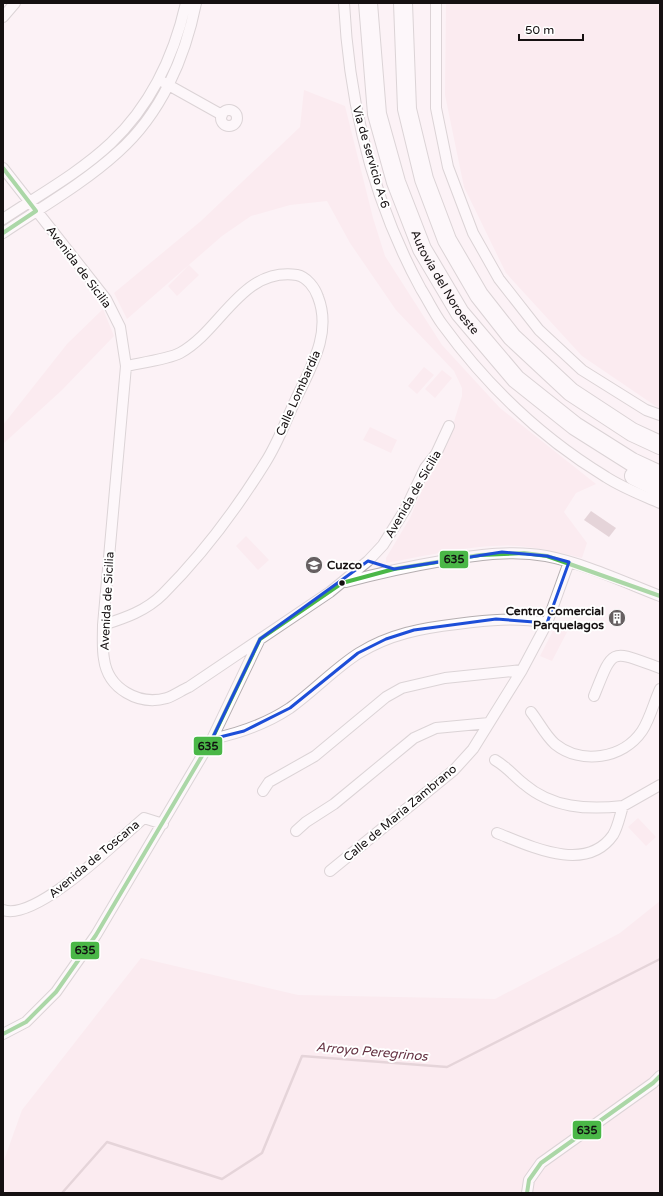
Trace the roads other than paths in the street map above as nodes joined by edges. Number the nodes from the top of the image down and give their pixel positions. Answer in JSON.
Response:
{"nodes":[{"id":1,"x":14,"y":3,"type":"edge"},
{"id":2,"x":186,"y":3,"type":"edge"},
{"id":3,"x":196,"y":3,"type":"edge"},
{"id":4,"x":344,"y":3,"type":"edge"},
{"id":5,"x":368,"y":3,"type":"edge"},
{"id":6,"x":403,"y":3,"type":"edge"},
{"id":7,"x":436,"y":3,"type":"edge"},
{"id":8,"x":3,"y":17,"type":"edge"},
{"id":9,"x":159,"y":80,"type":"junction"},
{"id":10,"x":169,"y":85,"type":"junction"},
{"id":11,"x":222,"y":114,"type":"dead end"},
{"id":12,"x":3,"y":168,"type":"edge"},
{"id":13,"x":29,"y":201,"type":"junction"},
{"id":14,"x":36,"y":211,"type":"junction"},
{"id":15,"x":3,"y":219,"type":"edge"},
{"id":16,"x":3,"y":233,"type":"edge"},
{"id":17,"x":126,"y":366,"type":"junction"},
{"id":18,"x":516,"y":379,"type":"junction"},
{"id":19,"x":660,"y":415,"type":"edge"},
{"id":20,"x":449,"y":426,"type":"dead end"},
{"id":21,"x":660,"y":445,"type":"edge"},
{"id":22,"x":660,"y":475,"type":"edge"},
{"id":23,"x":660,"y":489,"type":"edge"},
{"id":24,"x":660,"y":503,"type":"edge"},
{"id":25,"x":368,"y":561,"type":"junction"},
{"id":26,"x":569,"y":562,"type":"junction"},
{"id":27,"x":394,"y":569,"type":"junction"},
{"id":28,"x":342,"y":583,"type":"junction"},
{"id":29,"x":660,"y":596,"type":"edge"},
{"id":30,"x":547,"y":623,"type":"junction"},
{"id":31,"x":103,"y":625,"type":"junction"},
{"id":32,"x":260,"y":639,"type":"junction"},
{"id":33,"x":660,"y":668,"type":"edge"},
{"id":34,"x":522,"y":670,"type":"junction"},
{"id":35,"x":660,"y":688,"type":"edge"},
{"id":36,"x":594,"y":696,"type":"dead end"},
{"id":37,"x":531,"y":712,"type":"dead end"},
{"id":38,"x":489,"y":723,"type":"junction"},
{"id":39,"x":212,"y":739,"type":"junction"},
{"id":40,"x":496,"y":760,"type":"dead end"},
{"id":41,"x":660,"y":785,"type":"edge"},
{"id":42,"x":263,"y":790,"type":"dead end"},
{"id":43,"x":623,"y":806,"type":"junction"},
{"id":44,"x":163,"y":824,"type":"junction"},
{"id":45,"x":296,"y":831,"type":"dead end"},
{"id":46,"x":497,"y":833,"type":"dead end"},
{"id":47,"x":330,"y":871,"type":"dead end"},
{"id":48,"x":3,"y":910,"type":"edge"},
{"id":49,"x":3,"y":1034,"type":"edge"},
{"id":50,"x":660,"y":1076,"type":"edge"},
{"id":51,"x":528,"y":1193,"type":"edge"}],
"edges":[{"from":1,"to":8,"type":"street"},
{"from":2,"to":9,"type":"street"},
{"from":3,"to":10,"type":"street"},
{"from":4,"to":24,"type":"street","name":"Vía de servicio A-6"},
{"from":5,"to":18,"type":"highway","name":"Autovía del Noroeste"},
{"from":6,"to":21,"type":"highway","name":"Autovía del Noroeste"},
{"from":7,"to":19,"type":"street"},
{"from":9,"to":10,"type":"street"},
{"from":9,"to":13,"type":"street"},
{"from":10,"to":11,"type":"street"},
{"from":10,"to":14,"type":"street"},
{"from":12,"to":13,"type":"street","name":"Avenida de Sicilia"},
{"from":13,"to":14,"type":"street","name":"Avenida de Sicilia"},
{"from":13,"to":15,"type":"street"},
{"from":14,"to":16,"type":"street"},
{"from":14,"to":17,"type":"street","name":"Avenida de Sicilia"},
{"from":17,"to":31,"type":"street","name":"Avenida de Sicilia"},
{"from":17,"to":31,"type":"street","name":"Calle Lombardía"},
{"from":18,"to":22,"type":"highway","name":"Autovía del Noroeste"},
{"from":18,"to":23,"type":"highway"},
{"from":20,"to":25,"type":"street","name":"Avenida de Sicilia"},
{"from":25,"to":27,"type":"street"},
{"from":25,"to":28,"type":"street","name":"Avenida de Sicilia"},
{"from":26,"to":27,"type":"street"},
{"from":26,"to":29,"type":"street"},
{"from":26,"to":30,"type":"street","name":"Calle de María Zambrano"},
{"from":27,"to":28,"type":"street"},
{"from":28,"to":32,"type":"street","name":"Avenida de Sicilia"},
{"from":30,"to":34,"type":"street","name":"Calle de María Zambrano"},
{"from":30,"to":39,"type":"street"},
{"from":31,"to":32,"type":"street","name":"Avenida de Sicilia"},
{"from":32,"to":39,"type":"street"},
{"from":33,"to":36,"type":"street"},
{"from":34,"to":38,"type":"street","name":"Calle de María Zambrano"},
{"from":34,"to":42,"type":"street"},
{"from":35,"to":37,"type":"street"},
{"from":38,"to":45,"type":"street"},
{"from":38,"to":47,"type":"street","name":"Calle de María Zambrano"},
{"from":39,"to":44,"type":"street"},
{"from":40,"to":43,"type":"street"},
{"from":41,"to":43,"type":"street"},
{"from":43,"to":46,"type":"street"},
{"from":44,"to":48,"type":"street","name":"Avenida de Toscana"},
{"from":44,"to":49,"type":"street"},
{"from":50,"to":51,"type":"street"}]}
